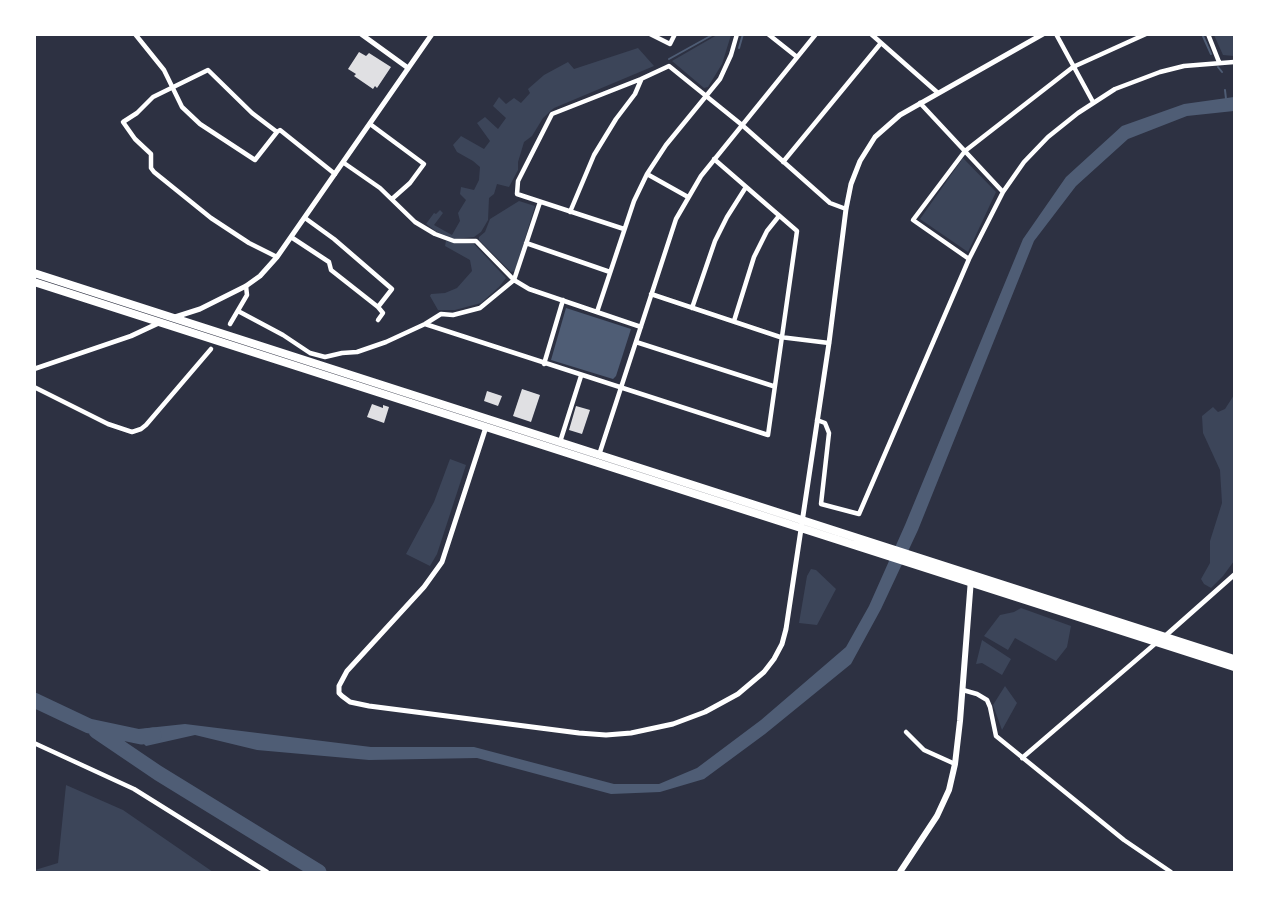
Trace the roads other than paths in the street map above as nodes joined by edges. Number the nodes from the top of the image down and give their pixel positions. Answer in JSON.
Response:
{"nodes":[{"id":1,"x":135,"y":34,"type":"edge"},
{"id":2,"x":361,"y":34,"type":"edge"},
{"id":3,"x":432,"y":34,"type":"edge"},
{"id":4,"x":650,"y":34,"type":"edge"},
{"id":5,"x":675,"y":34,"type":"edge"},
{"id":6,"x":737,"y":34,"type":"edge"},
{"id":7,"x":768,"y":34,"type":"edge"},
{"id":8,"x":816,"y":34,"type":"edge"},
{"id":9,"x":871,"y":34,"type":"edge"},
{"id":10,"x":1043,"y":34,"type":"edge"},
{"id":11,"x":1056,"y":34,"type":"edge"},
{"id":12,"x":1146,"y":34,"type":"edge"},
{"id":13,"x":1208,"y":34,"type":"edge"},
{"id":14,"x":881,"y":43,"type":"junction"},
{"id":15,"x":797,"y":57,"type":"junction"},
{"id":16,"x":1219,"y":62,"type":"junction"},
{"id":17,"x":1234,"y":62,"type":"edge"},
{"id":18,"x":408,"y":68,"type":"junction"},
{"id":19,"x":1073,"y":68,"type":"junction"},
{"id":20,"x":641,"y":79,"type":"junction"},
{"id":21,"x":173,"y":88,"type":"junction"},
{"id":22,"x":938,"y":93,"type":"junction"},
{"id":23,"x":707,"y":96,"type":"junction"},
{"id":24,"x":1093,"y":102,"type":"junction"},
{"id":25,"x":920,"y":103,"type":"junction"},
{"id":26,"x":370,"y":124,"type":"junction"},
{"id":27,"x":742,"y":125,"type":"junction"},
{"id":28,"x":277,"y":132,"type":"junction"},
{"id":29,"x":964,"y":152,"type":"junction"},
{"id":30,"x":714,"y":159,"type":"junction"},
{"id":31,"x":783,"y":162,"type":"junction"},
{"id":32,"x":344,"y":163,"type":"junction"},
{"id":33,"x":336,"y":174,"type":"junction"},
{"id":34,"x":647,"y":174,"type":"junction"},
{"id":35,"x":746,"y":187,"type":"junction"},
{"id":36,"x":1003,"y":192,"type":"junction"},
{"id":37,"x":688,"y":197,"type":"junction"},
{"id":38,"x":392,"y":199,"type":"junction"},
{"id":39,"x":540,"y":202,"type":"junction"},
{"id":40,"x":846,"y":209,"type":"junction"},
{"id":41,"x":570,"y":212,"type":"junction"},
{"id":42,"x":779,"y":216,"type":"junction"},
{"id":43,"x":304,"y":218,"type":"junction"},
{"id":44,"x":624,"y":229,"type":"junction"},
{"id":45,"x":291,"y":237,"type":"junction"},
{"id":46,"x":526,"y":243,"type":"junction"},
{"id":47,"x":277,"y":257,"type":"junction"},
{"id":48,"x":969,"y":259,"type":"junction"},
{"id":49,"x":610,"y":272,"type":"junction"},
{"id":50,"x":34,"y":273,"type":"edge"},
{"id":51,"x":514,"y":280,"type":"junction"},
{"id":52,"x":34,"y":282,"type":"edge"},
{"id":53,"x":246,"y":286,"type":"junction"},
{"id":54,"x":651,"y":294,"type":"junction"},
{"id":55,"x":563,"y":300,"type":"junction"},
{"id":56,"x":378,"y":307,"type":"junction"},
{"id":57,"x":692,"y":308,"type":"junction"},
{"id":58,"x":238,"y":311,"type":"junction"},
{"id":59,"x":597,"y":312,"type":"junction"},
{"id":60,"x":175,"y":318,"type":"junction"},
{"id":61,"x":378,"y":320,"type":"dead end"},
{"id":62,"x":734,"y":321,"type":"junction"},
{"id":63,"x":160,"y":322,"type":"junction"},
{"id":64,"x":230,"y":324,"type":"dead end"},
{"id":65,"x":425,"y":324,"type":"junction"},
{"id":66,"x":641,"y":327,"type":"junction"},
{"id":67,"x":780,"y":337,"type":"junction"},
{"id":68,"x":636,"y":342,"type":"junction"},
{"id":69,"x":829,"y":343,"type":"junction"},
{"id":70,"x":212,"y":349,"type":"dead end"},
{"id":71,"x":544,"y":364,"type":"junction"},
{"id":72,"x":34,"y":369,"type":"edge"},
{"id":73,"x":581,"y":376,"type":"junction"},
{"id":74,"x":773,"y":386,"type":"junction"},
{"id":75,"x":34,"y":387,"type":"edge"},
{"id":76,"x":620,"y":388,"type":"junction"},
{"id":77,"x":817,"y":420,"type":"junction"},
{"id":78,"x":486,"y":427,"type":"junction"},
{"id":79,"x":560,"y":442,"type":"junction"},
{"id":80,"x":599,"y":455,"type":"junction"},
{"id":81,"x":801,"y":524,"type":"junction"},
{"id":82,"x":1234,"y":575,"type":"edge"},
{"id":83,"x":971,"y":578,"type":"junction"},
{"id":84,"x":1165,"y":636,"type":"junction"},
{"id":85,"x":1157,"y":642,"type":"junction"},
{"id":86,"x":1234,"y":658,"type":"edge"},
{"id":87,"x":1234,"y":667,"type":"edge"},
{"id":88,"x":963,"y":690,"type":"junction"},
{"id":89,"x":906,"y":732,"type":"dead end"},
{"id":90,"x":34,"y":743,"type":"edge"},
{"id":91,"x":1022,"y":758,"type":"junction"},
{"id":92,"x":955,"y":764,"type":"junction"},
{"id":93,"x":267,"y":873,"type":"edge"},
{"id":94,"x":900,"y":873,"type":"edge"},
{"id":95,"x":1171,"y":873,"type":"edge"}],
"edges":[{"from":1,"to":21,"type":"street"},
{"from":2,"to":18,"type":"street"},
{"from":3,"to":18,"type":"street"},
{"from":4,"to":5,"type":"street"},
{"from":6,"to":23,"type":"street"},
{"from":7,"to":15,"type":"street"},
{"from":8,"to":15,"type":"street"},
{"from":9,"to":14,"type":"street"},
{"from":10,"to":22,"type":"street"},
{"from":11,"to":19,"type":"street"},
{"from":12,"to":19,"type":"street"},
{"from":13,"to":16,"type":"street"},
{"from":14,"to":22,"type":"street"},
{"from":14,"to":31,"type":"street"},
{"from":15,"to":27,"type":"street"},
{"from":16,"to":17,"type":"street"},
{"from":16,"to":24,"type":"street"},
{"from":18,"to":26,"type":"street"},
{"from":19,"to":24,"type":"street"},
{"from":19,"to":29,"type":"street"},
{"from":20,"to":23,"type":"street"},
{"from":20,"to":39,"type":"street"},
{"from":20,"to":41,"type":"street"},
{"from":21,"to":28,"type":"street"},
{"from":21,"to":28,"type":"street"},
{"from":21,"to":47,"type":"street"},
{"from":22,"to":25,"type":"street"},
{"from":23,"to":27,"type":"street"},
{"from":23,"to":34,"type":"street"},
{"from":24,"to":36,"type":"street"},
{"from":25,"to":29,"type":"street"},
{"from":25,"to":40,"type":"street"},
{"from":26,"to":32,"type":"street"},
{"from":26,"to":38,"type":"street"},
{"from":27,"to":30,"type":"street"},
{"from":27,"to":31,"type":"street"},
{"from":28,"to":33,"type":"street"},
{"from":29,"to":36,"type":"street"},
{"from":29,"to":48,"type":"street"},
{"from":30,"to":35,"type":"street"},
{"from":30,"to":37,"type":"street"},
{"from":31,"to":40,"type":"street"},
{"from":32,"to":33,"type":"street"},
{"from":32,"to":38,"type":"street"},
{"from":33,"to":43,"type":"street"},
{"from":34,"to":37,"type":"street"},
{"from":34,"to":44,"type":"street"},
{"from":35,"to":42,"type":"street"},
{"from":35,"to":57,"type":"street"},
{"from":36,"to":48,"type":"street"},
{"from":37,"to":54,"type":"street"},
{"from":38,"to":51,"type":"street"},
{"from":39,"to":41,"type":"street"},
{"from":39,"to":46,"type":"street"},
{"from":40,"to":69,"type":"street"},
{"from":41,"to":44,"type":"street"},
{"from":42,"to":62,"type":"street"},
{"from":42,"to":67,"type":"street"},
{"from":43,"to":45,"type":"street"},
{"from":43,"to":56,"type":"street"},
{"from":44,"to":49,"type":"street"},
{"from":45,"to":47,"type":"street"},
{"from":45,"to":56,"type":"street"},
{"from":46,"to":49,"type":"street"},
{"from":46,"to":51,"type":"street"},
{"from":47,"to":53,"type":"street"},
{"from":48,"to":77,"type":"street"},
{"from":49,"to":59,"type":"street"},
{"from":50,"to":60,"type":"highway"},
{"from":51,"to":55,"type":"street"},
{"from":51,"to":65,"type":"street"},
{"from":52,"to":63,"type":"highway"},
{"from":53,"to":58,"type":"street"},
{"from":53,"to":60,"type":"street"},
{"from":54,"to":57,"type":"street"},
{"from":54,"to":66,"type":"street"},
{"from":55,"to":59,"type":"street"},
{"from":55,"to":71,"type":"street"},
{"from":56,"to":61,"type":"street"},
{"from":57,"to":62,"type":"street"},
{"from":58,"to":64,"type":"street"},
{"from":58,"to":65,"type":"street"},
{"from":59,"to":66,"type":"street"},
{"from":60,"to":63,"type":"street"},
{"from":60,"to":79,"type":"highway"},
{"from":62,"to":67,"type":"street"},
{"from":63,"to":72,"type":"street"},
{"from":63,"to":78,"type":"highway"},
{"from":65,"to":71,"type":"street"},
{"from":66,"to":68,"type":"street"},
{"from":67,"to":69,"type":"street"},
{"from":67,"to":74,"type":"street"},
{"from":68,"to":74,"type":"street"},
{"from":68,"to":76,"type":"street"},
{"from":69,"to":77,"type":"street"},
{"from":70,"to":75,"type":"street"},
{"from":71,"to":73,"type":"street"},
{"from":73,"to":76,"type":"street"},
{"from":73,"to":79,"type":"street"},
{"from":74,"to":76,"type":"street"},
{"from":76,"to":80,"type":"street"},
{"from":77,"to":81,"type":"street"},
{"from":78,"to":81,"type":"highway"},
{"from":78,"to":81,"type":"street"},
{"from":79,"to":80,"type":"highway"},
{"from":80,"to":81,"type":"highway"},
{"from":81,"to":83,"type":"highway"},
{"from":82,"to":84,"type":"street"},
{"from":83,"to":84,"type":"highway"},
{"from":83,"to":85,"type":"highway"},
{"from":83,"to":88,"type":"main road"},
{"from":84,"to":85,"type":"street"},
{"from":84,"to":86,"type":"highway"},
{"from":85,"to":87,"type":"highway"},
{"from":85,"to":91,"type":"street"},
{"from":88,"to":91,"type":"street"},
{"from":88,"to":92,"type":"main road"},
{"from":89,"to":92,"type":"street"},
{"from":90,"to":93,"type":"street"},
{"from":91,"to":95,"type":"street"},
{"from":92,"to":94,"type":"main road"}]}
